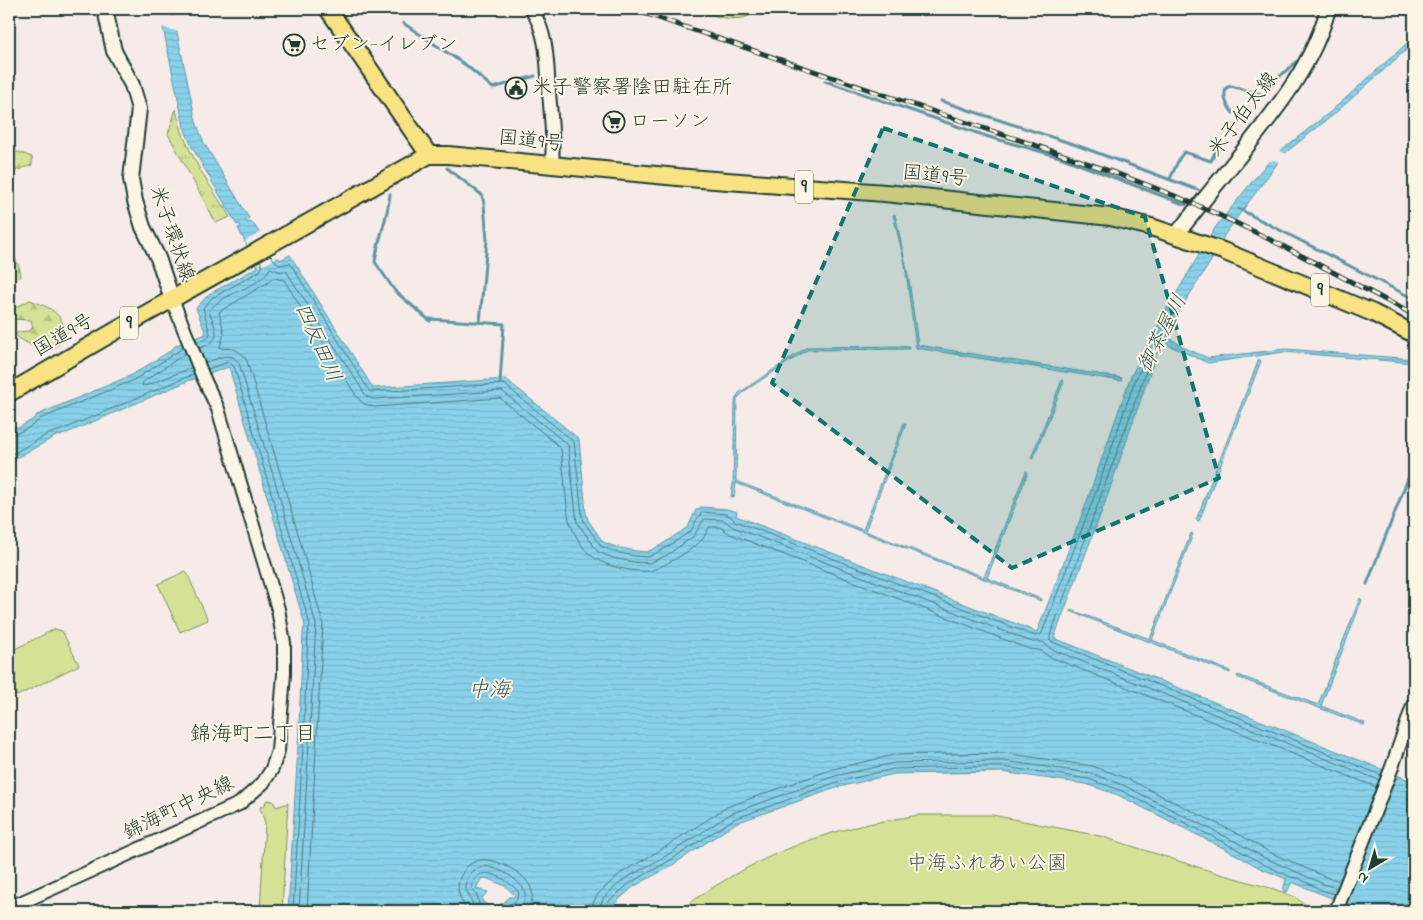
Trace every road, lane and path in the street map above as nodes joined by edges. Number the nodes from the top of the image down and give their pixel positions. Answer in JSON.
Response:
{"nodes":[{"id":1,"x":105,"y":9,"type":"edge"},
{"id":2,"x":328,"y":9,"type":"edge"},
{"id":3,"x":531,"y":9,"type":"edge"},
{"id":4,"x":1328,"y":9,"type":"edge"},
{"id":5,"x":429,"y":155,"type":"junction"},
{"id":6,"x":552,"y":166,"type":"junction"},
{"id":7,"x":1176,"y":235,"type":"junction"},
{"id":8,"x":172,"y":300,"type":"junction"},
{"id":9,"x":1414,"y":334,"type":"edge"},
{"id":10,"x":9,"y":393,"type":"edge"},
{"id":11,"x":1414,"y":703,"type":"edge"},
{"id":12,"x":9,"y":908,"type":"edge"},
{"id":13,"x":1337,"y":910,"type":"edge"}],
"edges":[{"from":1,"to":8,"type":"main road","name":"米子環状線"},
{"from":2,"to":5,"type":"highway"},
{"from":3,"to":6,"type":"street"},
{"from":4,"to":7,"type":"main road","name":"米子伯太線"},
{"from":5,"to":6,"type":"highway","name":"国道9号","number":"9"},
{"from":5,"to":8,"type":"highway","name":"国道9号","number":"9"},
{"from":6,"to":7,"type":"highway","name":"国道9号","number":"9"},
{"from":7,"to":9,"type":"highway","name":"国道9号","number":"9"},
{"from":8,"to":10,"type":"highway","name":"国道9号","number":"9"},
{"from":8,"to":12,"type":"street","name":"錦海町中央線"},
{"from":11,"to":13,"type":"street"}]}
